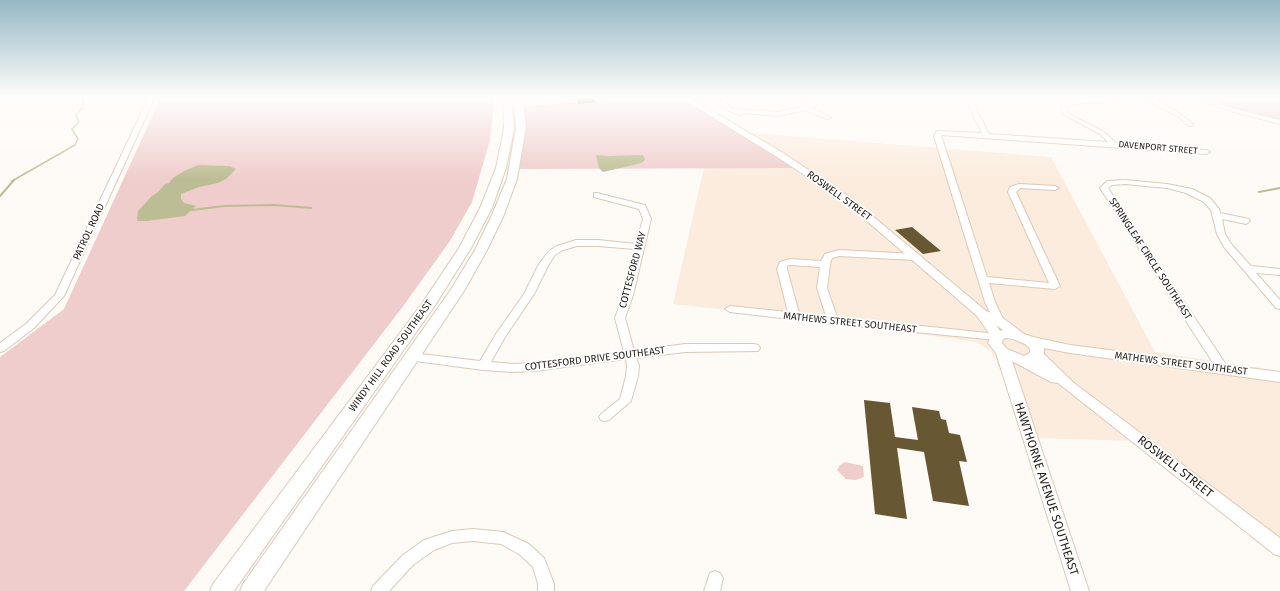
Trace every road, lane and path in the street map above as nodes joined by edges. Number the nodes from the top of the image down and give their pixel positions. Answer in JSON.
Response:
{"nodes":[{"id":1,"x":139,"y":125,"type":"edge"},
{"id":2,"x":509,"y":125,"type":"edge"},
{"id":3,"x":521,"y":125,"type":"edge"},
{"id":4,"x":730,"y":125,"type":"edge"},
{"id":5,"x":981,"y":125,"type":"edge"},
{"id":6,"x":1086,"y":125,"type":"edge"},
{"id":7,"x":986,"y":135,"type":"junction"},
{"id":8,"x":1113,"y":144,"type":"junction"},
{"id":9,"x":1206,"y":152,"type":"dead end"},
{"id":10,"x":1055,"y":188,"type":"dead end"},
{"id":11,"x":597,"y":195,"type":"dead end"},
{"id":12,"x":1216,"y":215,"type":"junction"},
{"id":13,"x":1246,"y":221,"type":"dead end"},
{"id":14,"x":639,"y":247,"type":"junction"},
{"id":15,"x":915,"y":257,"type":"junction"},
{"id":16,"x":824,"y":264,"type":"junction"},
{"id":17,"x":1248,"y":269,"type":"junction"},
{"id":18,"x":1280,"y":272,"type":"edge"},
{"id":19,"x":983,"y":280,"type":"junction"},
{"id":20,"x":990,"y":302,"type":"junction"},
{"id":21,"x":1280,"y":306,"type":"edge"},
{"id":22,"x":730,"y":309,"type":"dead end"},
{"id":23,"x":979,"y":311,"type":"junction"},
{"id":24,"x":795,"y":317,"type":"junction"},
{"id":25,"x":833,"y":321,"type":"junction"},
{"id":26,"x":999,"y":321,"type":"junction"},
{"id":27,"x":1025,"y":339,"type":"junction"},
{"id":28,"x":999,"y":343,"type":"junction"},
{"id":29,"x":0,"y":348,"type":"edge"},
{"id":30,"x":754,"y":348,"type":"dead end"},
{"id":31,"x":1081,"y":351,"type":"junction"},
{"id":32,"x":1037,"y":354,"type":"junction"},
{"id":33,"x":630,"y":355,"type":"junction"},
{"id":34,"x":412,"y":357,"type":"junction"},
{"id":35,"x":1019,"y":359,"type":"junction"},
{"id":36,"x":483,"y":366,"type":"junction"},
{"id":37,"x":1223,"y":369,"type":"junction"},
{"id":38,"x":1280,"y":377,"type":"edge"},
{"id":39,"x":1069,"y":386,"type":"junction"},
{"id":40,"x":1013,"y":388,"type":"junction"},
{"id":41,"x":605,"y":417,"type":"dead end"},
{"id":42,"x":1280,"y":548,"type":"edge"},
{"id":43,"x":221,"y":591,"type":"edge"},
{"id":44,"x":251,"y":591,"type":"edge"},
{"id":45,"x":378,"y":591,"type":"edge"},
{"id":46,"x":546,"y":591,"type":"edge"},
{"id":47,"x":1080,"y":591,"type":"edge"}],
"edges":[{"from":1,"to":29,"type":"street","name":"PATROL ROAD"},
{"from":2,"to":43,"type":"main road","name":"WINDY HILL ROAD SOUTHEAST"},
{"from":3,"to":34,"type":"main road","name":"WINDY HILL ROAD SOUTHEAST"},
{"from":4,"to":15,"type":"street","name":"ROSWELL STREET"},
{"from":5,"to":7,"type":"street"},
{"from":6,"to":8,"type":"street"},
{"from":7,"to":8,"type":"street","name":"DAVENPORT STREET"},
{"from":7,"to":19,"type":"street","name":"DAVENPORT STREET"},
{"from":8,"to":9,"type":"street","name":"DAVENPORT STREET"},
{"from":10,"to":19,"type":"street"},
{"from":11,"to":14,"type":"street","name":"COTTESFORD WAY"},
{"from":12,"to":13,"type":"street"},
{"from":12,"to":17,"type":"street","name":"SPRINGLEAF CIRCLE SOUTHEAST"},
{"from":12,"to":37,"type":"street","name":"SPRINGLEAF CIRCLE SOUTHEAST"},
{"from":14,"to":33,"type":"street","name":"COTTESFORD WAY"},
{"from":14,"to":36,"type":"street"},
{"from":15,"to":16,"type":"street"},
{"from":15,"to":23,"type":"street","name":"ROSWELL STREET"},
{"from":16,"to":24,"type":"street"},
{"from":16,"to":25,"type":"street"},
{"from":17,"to":18,"type":"street"},
{"from":17,"to":21,"type":"street","name":"SPRINGLEAF CIRCLE SOUTHEAST"},
{"from":19,"to":20,"type":"street"},
{"from":20,"to":23,"type":"street"},
{"from":20,"to":26,"type":"street"},
{"from":22,"to":24,"type":"street","name":"MATHEWS STREET SOUTHEAST"},
{"from":23,"to":26,"type":"street","name":"ROSWELL STREET"},
{"from":23,"to":28,"type":"street","name":"ROSWELL STREET"},
{"from":24,"to":25,"type":"street","name":"MATHEWS STREET SOUTHEAST"},
{"from":25,"to":28,"type":"street","name":"MATHEWS STREET SOUTHEAST"},
{"from":26,"to":27,"type":"street","name":"ROSWELL STREET"},
{"from":27,"to":28,"type":"street"},
{"from":27,"to":31,"type":"street","name":"MATHEWS STREET SOUTHEAST"},
{"from":27,"to":32,"type":"street","name":"ROSWELL STREET"},
{"from":28,"to":35,"type":"street","name":"ROSWELL STREET"},
{"from":28,"to":40,"type":"street","name":"HAWTHORNE AVENUE SOUTHEAST"},
{"from":30,"to":33,"type":"street","name":"COTTESFORD DRIVE SOUTHEAST"},
{"from":31,"to":32,"type":"street","name":"MATHEWS STREET SOUTHEAST"},
{"from":31,"to":37,"type":"street","name":"MATHEWS STREET SOUTHEAST"},
{"from":32,"to":35,"type":"street","name":"MATHEWS STREET SOUTHEAST"},
{"from":32,"to":39,"type":"street","name":"ROSWELL STREET"},
{"from":33,"to":36,"type":"street","name":"COTTESFORD DRIVE SOUTHEAST"},
{"from":33,"to":41,"type":"street","name":"COTTESFORD WAY"},
{"from":34,"to":36,"type":"street","name":"COTTESFORD DRIVE SOUTHEAST"},
{"from":34,"to":44,"type":"main road","name":"WINDY HILL ROAD SOUTHEAST"},
{"from":35,"to":39,"type":"street","name":"ROSWELL STREET"},
{"from":35,"to":40,"type":"street","name":"HAWTHORNE AVENUE SOUTHEAST"},
{"from":37,"to":38,"type":"street","name":"MATHEWS STREET SOUTHEAST"},
{"from":39,"to":42,"type":"street","name":"ROSWELL STREET"},
{"from":40,"to":47,"type":"street","name":"HAWTHORNE AVENUE SOUTHEAST"},
{"from":45,"to":46,"type":"street"}]}
